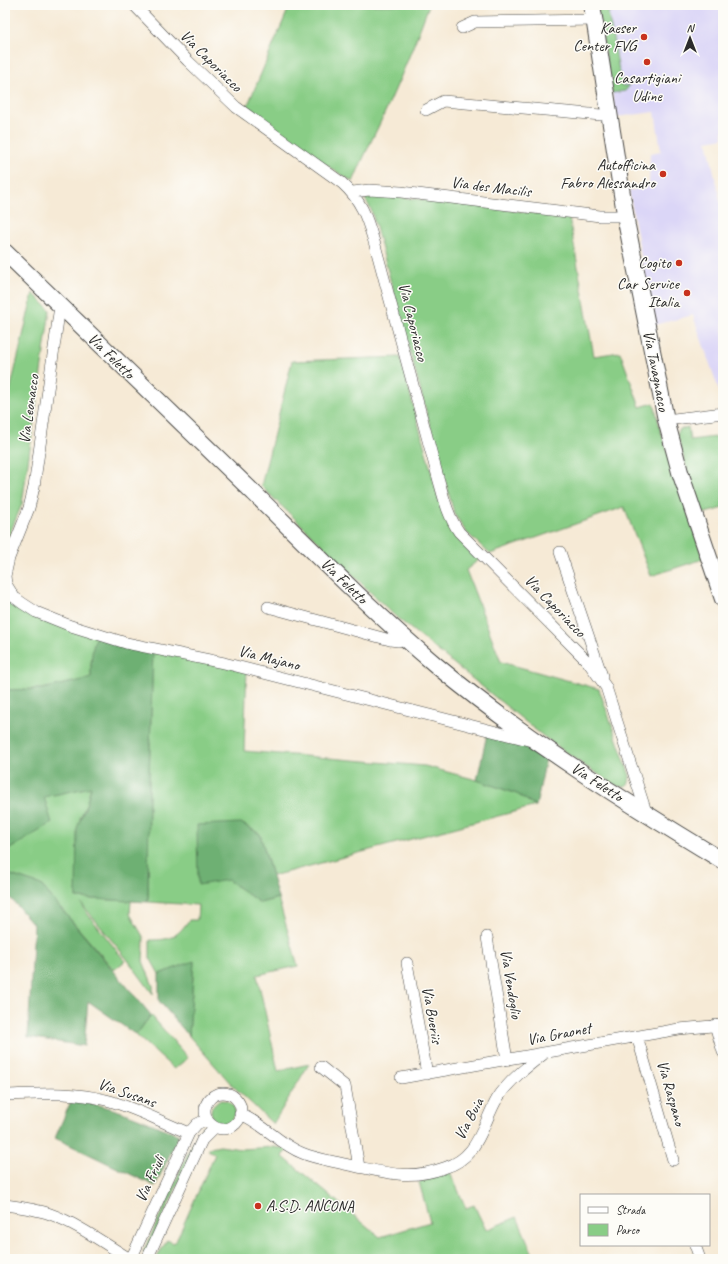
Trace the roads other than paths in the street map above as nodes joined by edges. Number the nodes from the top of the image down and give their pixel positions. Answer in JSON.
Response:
{"nodes":[{"id":1,"x":134,"y":5,"type":"edge"},
{"id":2,"x":593,"y":13,"type":"edge"},
{"id":3,"x":462,"y":28,"type":"dead end"},
{"id":4,"x":426,"y":110,"type":"dead end"},
{"id":5,"x":610,"y":114,"type":"junction"},
{"id":6,"x":352,"y":192,"type":"junction"},
{"id":7,"x":626,"y":215,"type":"junction"},
{"id":8,"x":5,"y":252,"type":"edge"},
{"id":9,"x":60,"y":306,"type":"junction"},
{"id":10,"x":723,"y":413,"type":"edge"},
{"id":11,"x":666,"y":420,"type":"junction"},
{"id":12,"x":560,"y":552,"type":"dead end"},
{"id":13,"x":6,"y":584,"type":"edge"},
{"id":14,"x":723,"y":599,"type":"edge"},
{"id":15,"x":268,"y":606,"type":"dead end"},
{"id":16,"x":407,"y":638,"type":"junction"},
{"id":17,"x":606,"y":687,"type":"junction"},
{"id":18,"x":537,"y":742,"type":"junction"},
{"id":19,"x":647,"y":815,"type":"junction"},
{"id":20,"x":723,"y":861,"type":"edge"},
{"id":21,"x":487,"y":937,"type":"dead end"},
{"id":22,"x":407,"y":963,"type":"dead end"},
{"id":23,"x":719,"y":1025,"type":"edge"},
{"id":24,"x":638,"y":1036,"type":"junction"},
{"id":25,"x":723,"y":1052,"type":"edge"},
{"id":26,"x":545,"y":1053,"type":"junction"},
{"id":27,"x":506,"y":1060,"type":"junction"},
{"id":28,"x":321,"y":1067,"type":"dead end"},
{"id":29,"x":427,"y":1074,"type":"junction"},
{"id":30,"x":401,"y":1078,"type":"dead end"},
{"id":31,"x":5,"y":1095,"type":"edge"},
{"id":32,"x":240,"y":1114,"type":"junction"},
{"id":33,"x":207,"y":1119,"type":"junction"},
{"id":34,"x":215,"y":1127,"type":"junction"},
{"id":35,"x":189,"y":1133,"type":"junction"},
{"id":36,"x":673,"y":1160,"type":"dead end"},
{"id":37,"x":359,"y":1167,"type":"junction"},
{"id":38,"x":5,"y":1205,"type":"edge"},
{"id":39,"x":696,"y":1246,"type":"edge"},
{"id":40,"x":131,"y":1259,"type":"edge"},
{"id":41,"x":147,"y":1259,"type":"edge"},
{"id":42,"x":700,"y":1259,"type":"edge"}],
"edges":[{"from":1,"to":6,"type":"street","name":"Via Caporiacco"},
{"from":2,"to":3,"type":"street","name":"Via Tavagnacco"},
{"from":2,"to":5,"type":"street","name":"Via Tavagnacco"},
{"from":4,"to":5,"type":"street"},
{"from":5,"to":7,"type":"street","name":"Via Tavagnacco"},
{"from":6,"to":7,"type":"street","name":"Via des Macilis"},
{"from":6,"to":17,"type":"street","name":"Via Caporiacco"},
{"from":7,"to":11,"type":"street","name":"Via Tavagnacco"},
{"from":8,"to":9,"type":"street","name":"Via Feletto"},
{"from":9,"to":13,"type":"street","name":"Via Leonacco"},
{"from":9,"to":16,"type":"street","name":"Via Feletto"},
{"from":10,"to":11,"type":"street"},
{"from":11,"to":14,"type":"street","name":"Via Tavagnacco"},
{"from":12,"to":17,"type":"street","name":"Via Caporiacco"},
{"from":13,"to":18,"type":"street","name":"Via Majano"},
{"from":15,"to":16,"type":"street"},
{"from":16,"to":18,"type":"street","name":"Via Feletto"},
{"from":17,"to":19,"type":"street","name":"Via Caporiacco"},
{"from":18,"to":19,"type":"street","name":"Via Feletto"},
{"from":19,"to":20,"type":"street","name":"Via Feletto"},
{"from":21,"to":27,"type":"street","name":"Via Vendoglio"},
{"from":22,"to":29,"type":"street","name":"Via Bueriis"},
{"from":23,"to":24,"type":"street","name":"Via Graonet"},
{"from":23,"to":25,"type":"street"},
{"from":24,"to":26,"type":"street","name":"Via Graonet"},
{"from":24,"to":36,"type":"street","name":"Via Raspano"},
{"from":26,"to":27,"type":"street","name":"Via Graonet"},
{"from":26,"to":37,"type":"street","name":"Via Buia"},
{"from":27,"to":29,"type":"street","name":"Via Graonet"},
{"from":28,"to":37,"type":"street"},
{"from":29,"to":30,"type":"street","name":"Via Graonet"},
{"from":31,"to":35,"type":"street","name":"Via Susans"},
{"from":32,"to":33,"type":"street"},
{"from":32,"to":34,"type":"street"},
{"from":32,"to":37,"type":"street","name":"Via Buia"},
{"from":33,"to":34,"type":"street"},
{"from":33,"to":35,"type":"street","name":"Via Friuli"},
{"from":34,"to":41,"type":"street","name":"Via Friuli"},
{"from":35,"to":40,"type":"street","name":"Via Friuli"},
{"from":38,"to":40,"type":"street"},
{"from":39,"to":42,"type":"street"}]}
